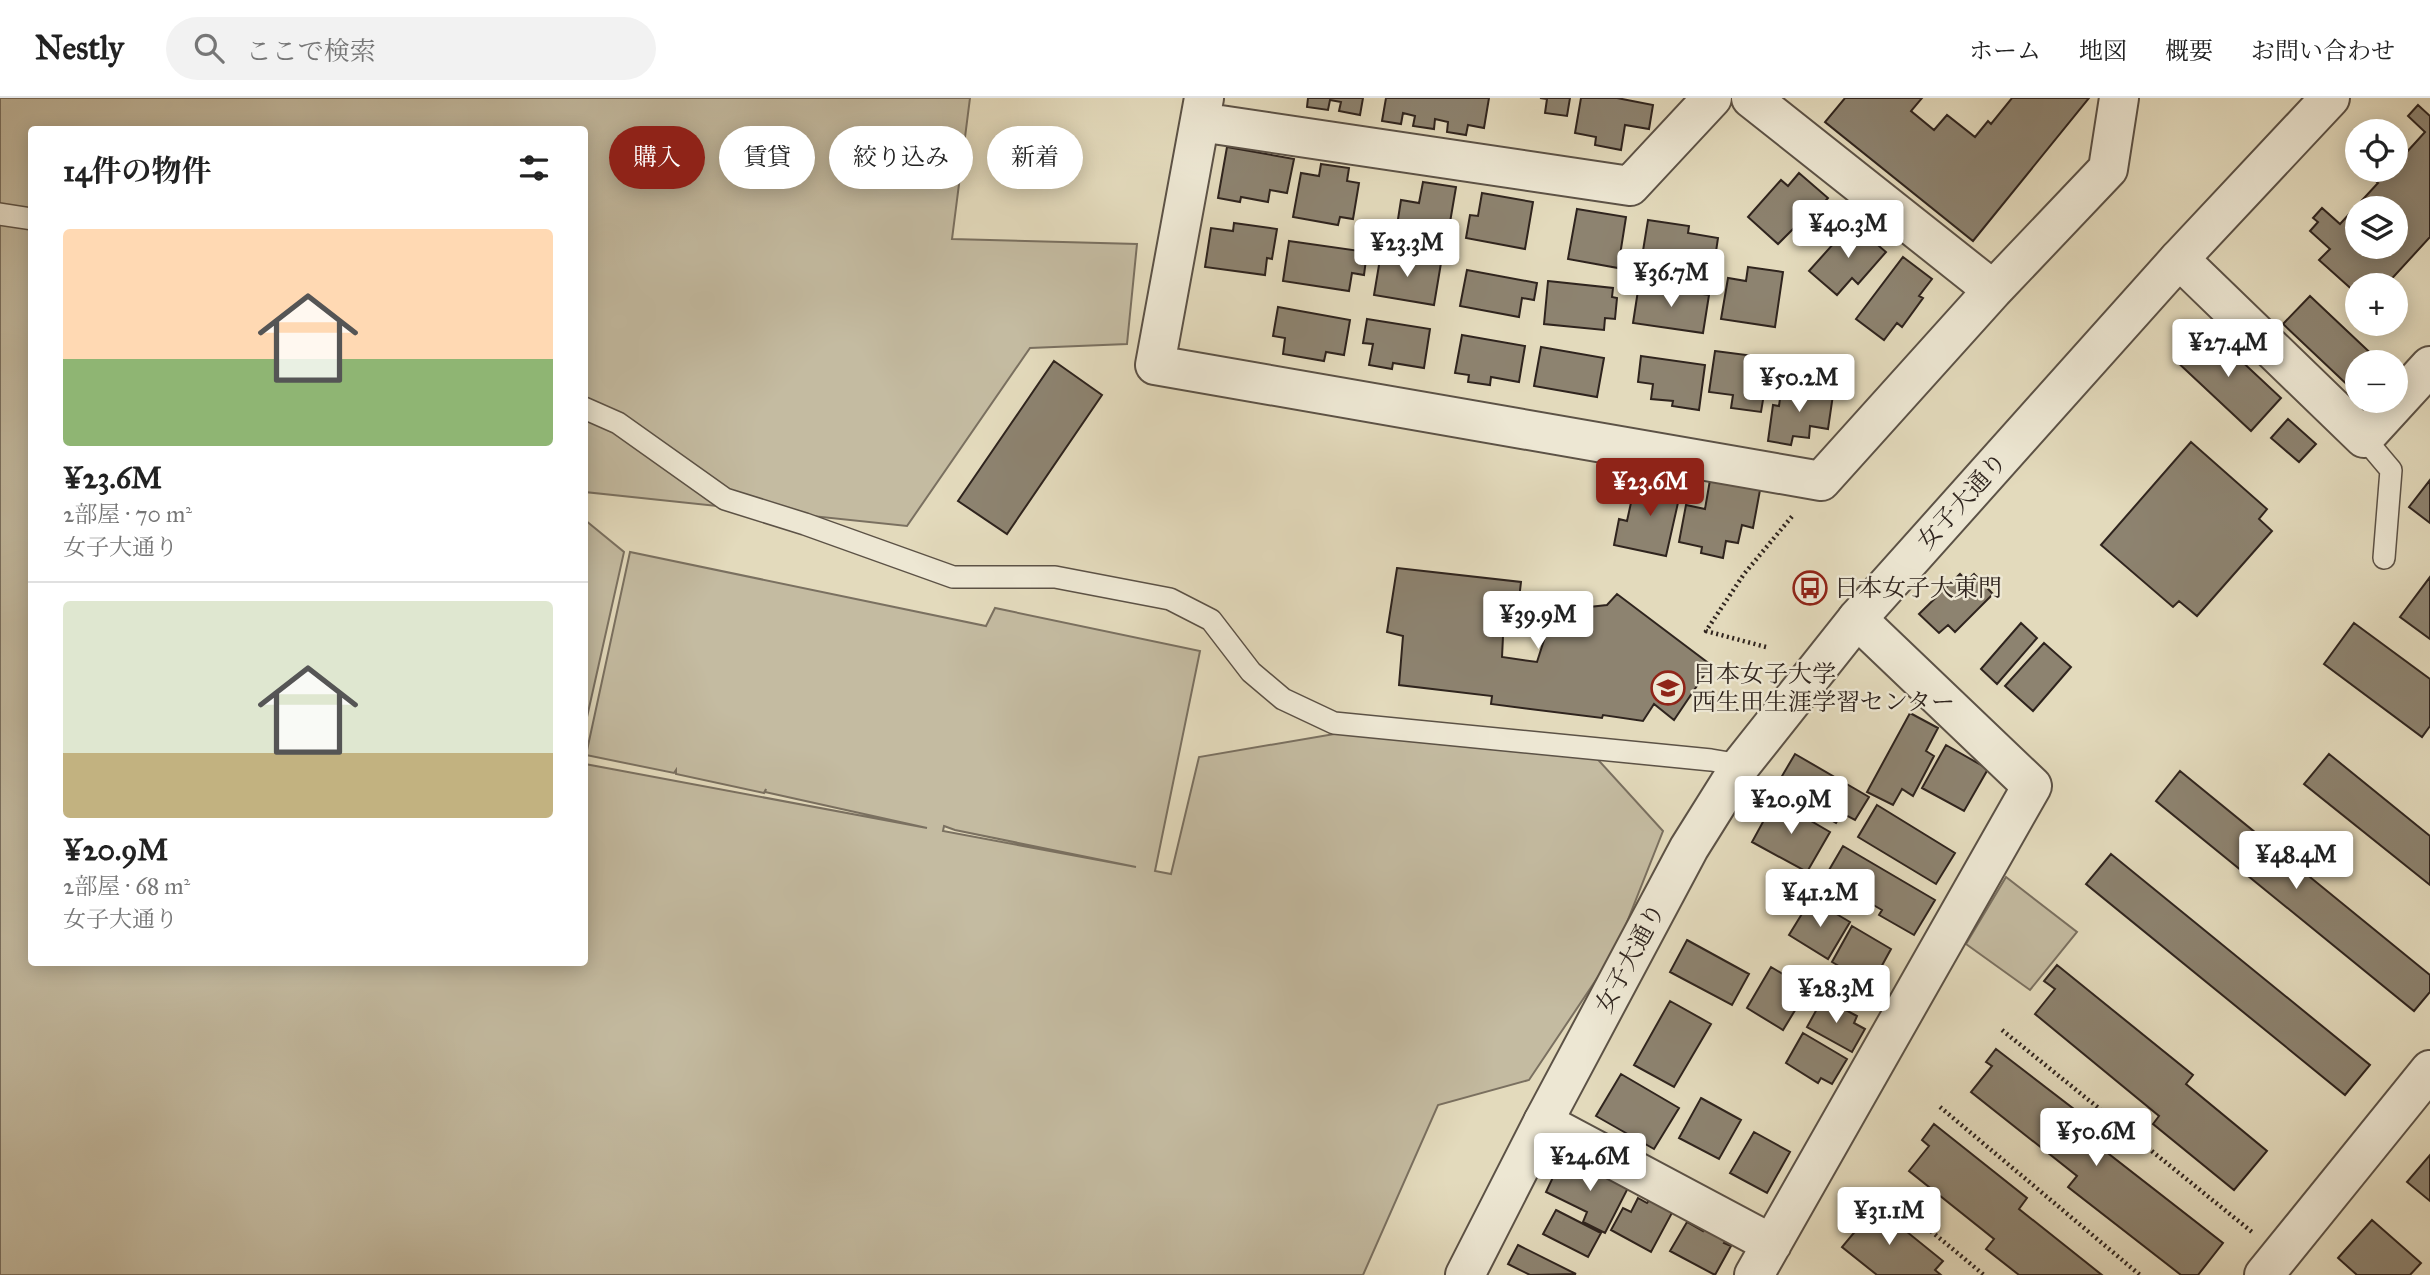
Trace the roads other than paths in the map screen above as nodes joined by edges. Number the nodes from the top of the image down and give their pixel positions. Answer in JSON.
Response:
{"nodes":[{"id":1,"x":1712,"y":98,"type":"edge"},
{"id":2,"x":1751,"y":98,"type":"edge"},
{"id":3,"x":2119,"y":98,"type":"edge"},
{"id":4,"x":2330,"y":98,"type":"edge"},
{"id":5,"x":1202,"y":110,"type":"edge"},
{"id":6,"x":0,"y":214,"type":"edge"},
{"id":7,"x":28,"y":218,"type":"edge"},
{"id":8,"x":2179,"y":258,"type":"junction"},
{"id":9,"x":1993,"y":290,"type":"junction"},
{"id":10,"x":2430,"y":366,"type":"edge"},
{"id":11,"x":588,"y":410,"type":"edge"},
{"id":12,"x":2364,"y":438,"type":"junction"},
{"id":13,"x":2384,"y":558,"type":"dead end"},
{"id":14,"x":1857,"y":619,"type":"junction"},
{"id":15,"x":1741,"y":765,"type":"junction"},
{"id":16,"x":2430,"y":1070,"type":"edge"},
{"id":17,"x":1543,"y":1122,"type":"junction"},
{"id":18,"x":2262,"y":1257,"type":"edge"},
{"id":19,"x":1763,"y":1260,"type":"edge"},
{"id":20,"x":1465,"y":1275,"type":"edge"}],
"edges":[{"from":1,"to":5,"type":"street"},
{"from":2,"to":9,"type":"street"},
{"from":3,"to":9,"type":"street"},
{"from":4,"to":8,"type":"street","name":"女子大通り"},
{"from":5,"to":9,"type":"street"},
{"from":6,"to":7,"type":"lane"},
{"from":8,"to":12,"type":"street"},
{"from":8,"to":14,"type":"street","name":"女子大通り"},
{"from":10,"to":12,"type":"street"},
{"from":11,"to":15,"type":"lane"},
{"from":12,"to":13,"type":"lane"},
{"from":14,"to":15,"type":"street","name":"女子大通り"},
{"from":14,"to":19,"type":"street"},
{"from":15,"to":17,"type":"street","name":"女子大通り"},
{"from":16,"to":18,"type":"street"},
{"from":17,"to":19,"type":"street"},
{"from":17,"to":20,"type":"street","name":"女子大通り"}]}
